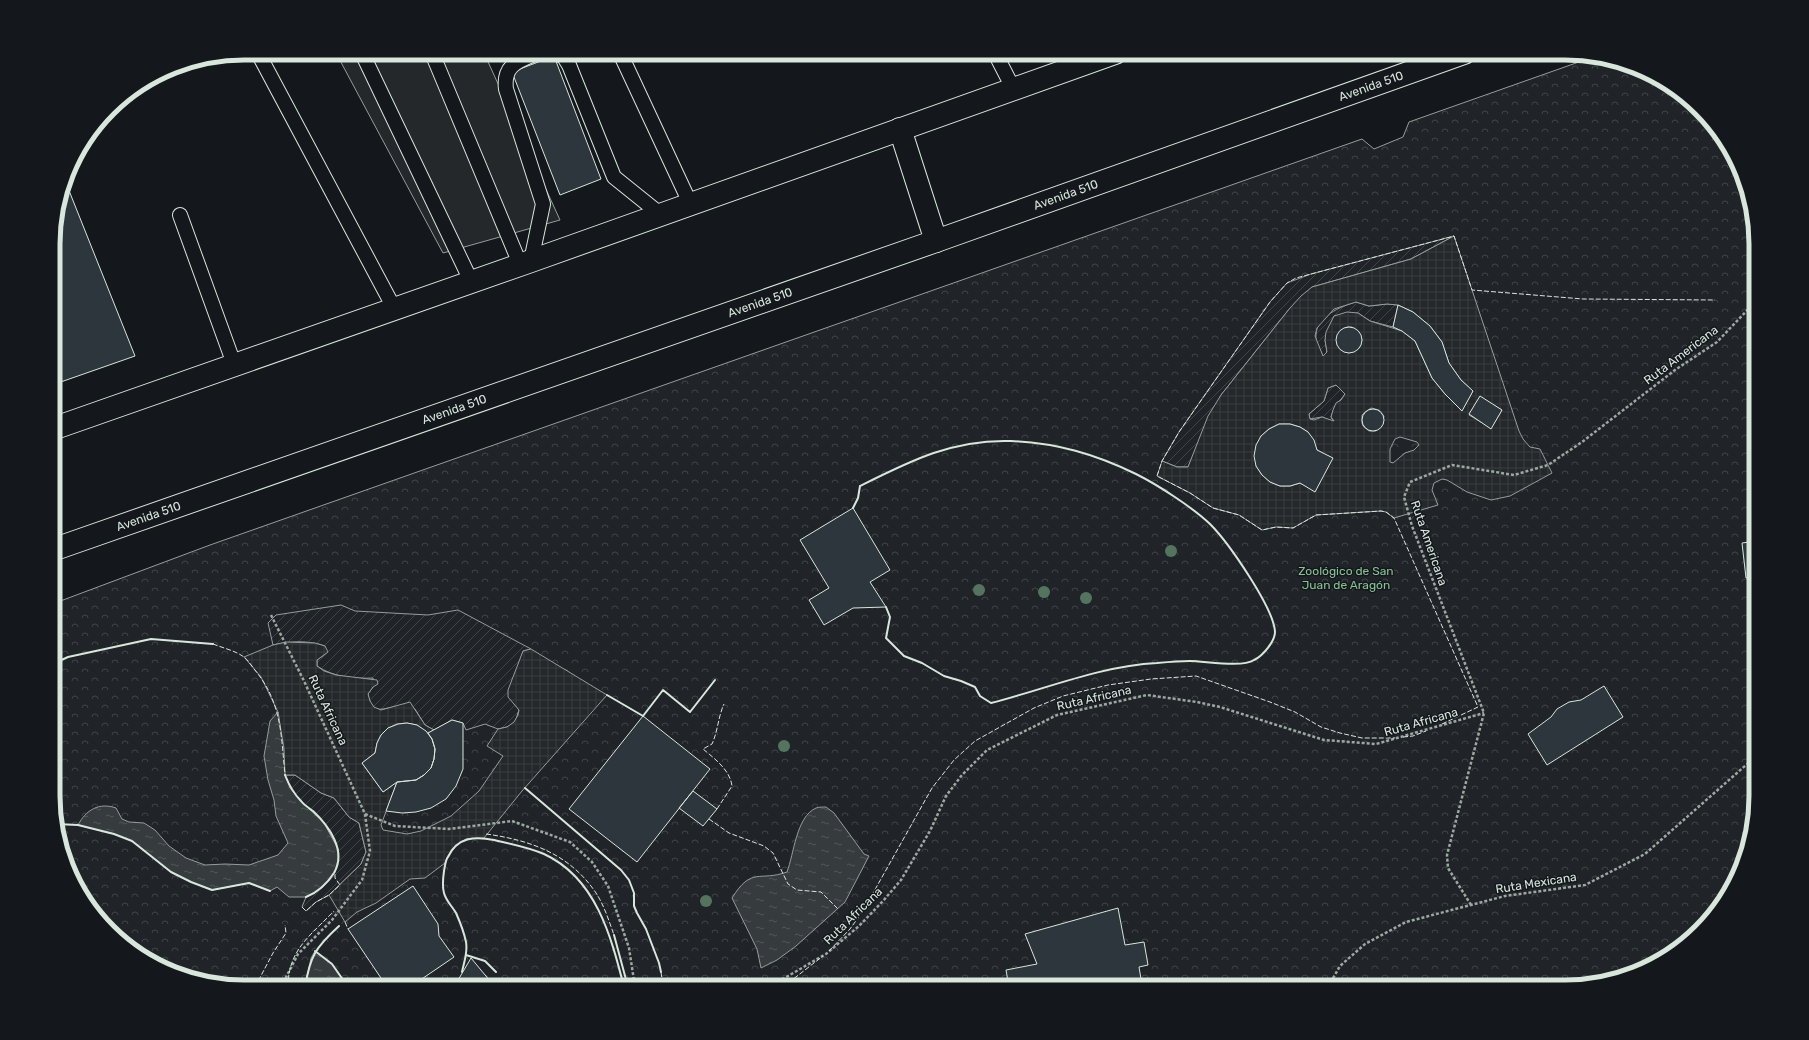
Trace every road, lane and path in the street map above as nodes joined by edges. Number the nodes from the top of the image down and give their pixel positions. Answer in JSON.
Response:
{"nodes":[{"id":1,"x":262,"y":60,"type":"edge"},
{"id":2,"x":365,"y":60,"type":"edge"},
{"id":3,"x":435,"y":60,"type":"edge"},
{"id":4,"x":522,"y":60,"type":"edge"},
{"id":5,"x":566,"y":60,"type":"edge"},
{"id":6,"x":623,"y":60,"type":"edge"},
{"id":7,"x":999,"y":60,"type":"edge"},
{"id":8,"x":1096,"y":60,"type":"edge"},
{"id":9,"x":1444,"y":60,"type":"edge"},
{"id":10,"x":1014,"y":90,"type":"junction"},
{"id":11,"x":900,"y":129,"type":"junction"},
{"id":12,"x":690,"y":203,"type":"junction"},
{"id":13,"x":660,"y":214,"type":"junction"},
{"id":14,"x":180,"y":215,"type":"dead end"},
{"id":15,"x":936,"y":241,"type":"junction"},
{"id":16,"x":525,"y":262,"type":"junction"},
{"id":17,"x":472,"y":281,"type":"junction"},
{"id":18,"x":394,"y":308,"type":"junction"},
{"id":19,"x":1749,"y":308,"type":"edge"},
{"id":20,"x":234,"y":364,"type":"junction"},
{"id":21,"x":60,"y":426,"type":"edge"},
{"id":22,"x":60,"y":547,"type":"edge"},
{"id":23,"x":271,"y":615,"type":"dead end"},
{"id":24,"x":1484,"y":713,"type":"junction"},
{"id":25,"x":1749,"y":763,"type":"edge"},
{"id":26,"x":365,"y":814,"type":"junction"},
{"id":27,"x":1471,"y":905,"type":"junction"},
{"id":28,"x":285,"y":980,"type":"edge"},
{"id":29,"x":634,"y":980,"type":"edge"},
{"id":30,"x":781,"y":980,"type":"edge"},
{"id":31,"x":1332,"y":980,"type":"edge"}],
"edges":[{"from":1,"to":18,"type":"lane"},
{"from":2,"to":17,"type":"lane"},
{"from":3,"to":16,"type":"lane"},
{"from":4,"to":16,"type":"lane"},
{"from":5,"to":13,"type":"lane"},
{"from":6,"to":12,"type":"lane"},
{"from":7,"to":10,"type":"lane"},
{"from":8,"to":10,"type":"main road"},
{"from":9,"to":15,"type":"main road","name":"Avenida 510"},
{"from":10,"to":11,"type":"main road"},
{"from":11,"to":12,"type":"main road"},
{"from":11,"to":15,"type":"main road"},
{"from":12,"to":13,"type":"main road"},
{"from":13,"to":16,"type":"main road"},
{"from":14,"to":20,"type":"lane"},
{"from":15,"to":22,"type":"main road","name":"Avenida 510"},
{"from":16,"to":17,"type":"main road"},
{"from":17,"to":18,"type":"main road"},
{"from":18,"to":20,"type":"main road"},
{"from":19,"to":24,"type":"path","name":"Ruta Americana"},
{"from":20,"to":21,"type":"main road"},
{"from":23,"to":26,"type":"path","name":"Ruta Africana"},
{"from":24,"to":27,"type":"path"},
{"from":24,"to":30,"type":"path","name":"Ruta Africana"},
{"from":25,"to":27,"type":"path","name":"Ruta Mexicana"},
{"from":26,"to":28,"type":"path","name":"Ruta Africana"},
{"from":26,"to":29,"type":"path"},
{"from":27,"to":31,"type":"path","name":"Ruta Mexicana"}]}
